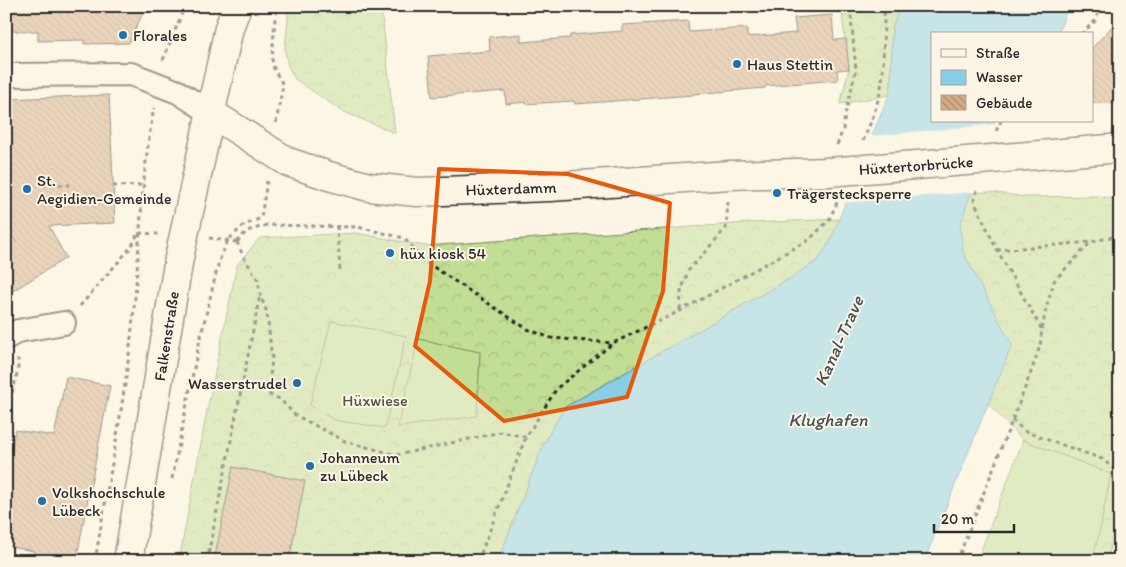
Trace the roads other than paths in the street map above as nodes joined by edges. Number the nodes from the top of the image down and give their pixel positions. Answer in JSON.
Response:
{"nodes":[{"id":1,"x":237,"y":6,"type":"edge"},
{"id":2,"x":6,"y":75,"type":"edge"},
{"id":3,"x":211,"y":113,"type":"junction"},
{"id":4,"x":1120,"y":148,"type":"edge"},
{"id":5,"x":828,"y":172,"type":"joint"},
{"id":6,"x":64,"y":323,"type":"road end"},
{"id":7,"x":12,"y":334,"type":"edge"},
{"id":8,"x":128,"y":561,"type":"edge"}],
"edges":[{"from":1,"to":3,"type":"main road","name":"Falkenstraße"},
{"from":2,"to":3,"type":"street"},
{"from":3,"to":5,"type":"main road","name":"Hüxterdamm"},
{"from":3,"to":8,"type":"main road","name":"Falkenstraße"},
{"from":4,"to":5,"type":"main road","name":"Hüxtertorbrücke","bridge":true},
{"from":6,"to":7,"type":"street"}]}
